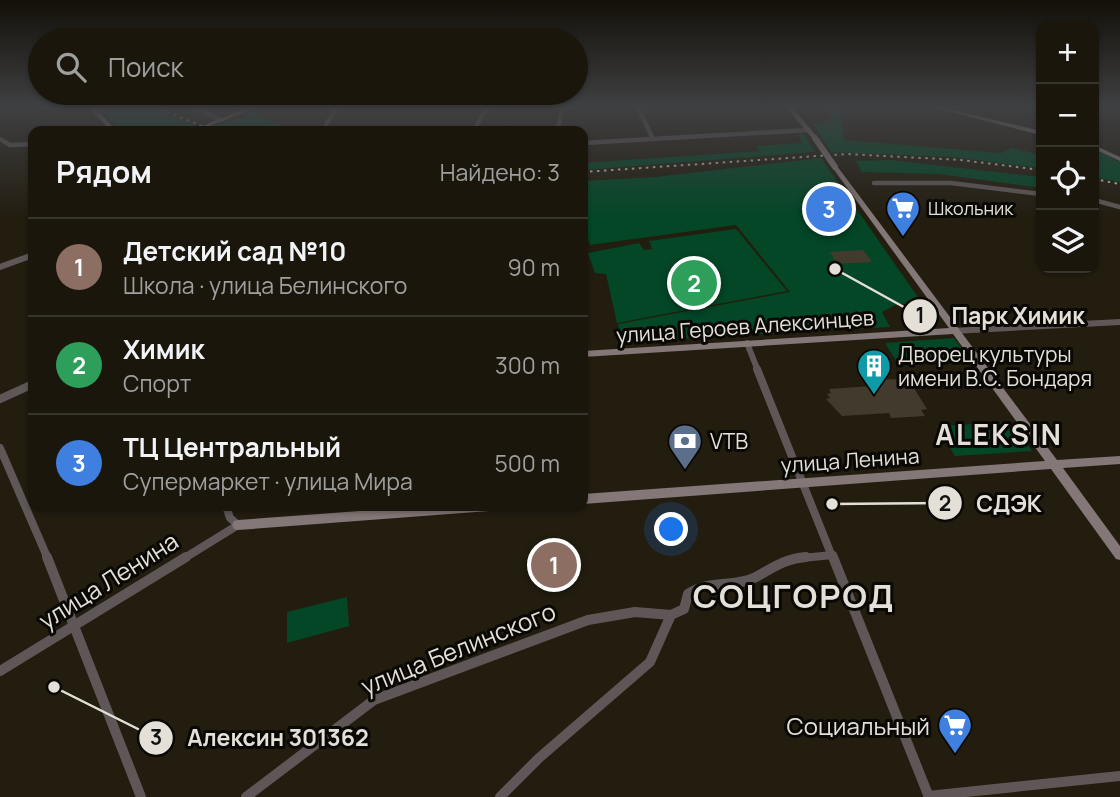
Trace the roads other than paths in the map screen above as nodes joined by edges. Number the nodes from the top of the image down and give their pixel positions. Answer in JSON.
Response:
{"nodes":[{"id":1,"x":8,"y":144,"type":"edge"},
{"id":2,"x":28,"y":144,"type":"edge"},
{"id":3,"x":819,"y":144,"type":"edge"},
{"id":4,"x":1099,"y":149,"type":"edge"},
{"id":5,"x":1120,"y":159,"type":"edge"},
{"id":6,"x":874,"y":183,"type":"dead end"},
{"id":7,"x":1036,"y":193,"type":"edge"},
{"id":8,"x":1099,"y":201,"type":"edge"},
{"id":9,"x":1120,"y":207,"type":"edge"},
{"id":10,"x":28,"y":258,"type":"edge"},
{"id":11,"x":0,"y":267,"type":"edge"},
{"id":12,"x":1120,"y":322,"type":"edge"},
{"id":13,"x":953,"y":331,"type":"junction"},
{"id":14,"x":747,"y":343,"type":"junction"},
{"id":15,"x":588,"y":355,"type":"edge"},
{"id":16,"x":28,"y":386,"type":"edge"},
{"id":17,"x":0,"y":399,"type":"edge"},
{"id":18,"x":0,"y":449,"type":"edge"},
{"id":19,"x":1120,"y":460,"type":"edge"},
{"id":20,"x":1055,"y":465,"type":"junction"},
{"id":21,"x":803,"y":483,"type":"junction"},
{"id":22,"x":588,"y":499,"type":"edge"},
{"id":23,"x":228,"y":511,"type":"edge"},
{"id":24,"x":423,"y":511,"type":"edge"},
{"id":25,"x":238,"y":525,"type":"junction"},
{"id":26,"x":833,"y":555,"type":"junction"},
{"id":27,"x":1120,"y":555,"type":"edge"},
{"id":28,"x":671,"y":615,"type":"junction"},
{"id":29,"x":73,"y":626,"type":"junction"},
{"id":30,"x":0,"y":671,"type":"edge"},
{"id":31,"x":1120,"y":776,"type":"edge"},
{"id":32,"x":929,"y":796,"type":"edge"},
{"id":33,"x":141,"y":797,"type":"edge"},
{"id":34,"x":246,"y":797,"type":"edge"},
{"id":35,"x":500,"y":797,"type":"edge"}],
"edges":[{"from":1,"to":2,"type":"street"},
{"from":3,"to":13,"type":"street","bridge":true},
{"from":4,"to":5,"type":"street"},
{"from":6,"to":7,"type":"street"},
{"from":8,"to":9,"type":"street"},
{"from":10,"to":11,"type":"street"},
{"from":12,"to":13,"type":"street","name":"улица Героев Алексинцев"},
{"from":13,"to":14,"type":"street","name":"улица Героев Алексинцев"},
{"from":13,"to":20,"type":"street"},
{"from":14,"to":15,"type":"street","name":"улица Героев Алексинцев"},
{"from":14,"to":21,"type":"street"},
{"from":16,"to":17,"type":"street"},
{"from":18,"to":29,"type":"street"},
{"from":19,"to":20,"type":"street","name":"улица Ленина"},
{"from":20,"to":21,"type":"street","name":"улица Ленина"},
{"from":20,"to":27,"type":"street"},
{"from":21,"to":22,"type":"street","name":"улица Ленина"},
{"from":21,"to":26,"type":"street"},
{"from":23,"to":25,"type":"street"},
{"from":24,"to":25,"type":"street","name":"улица Ленина"},
{"from":25,"to":29,"type":"street","name":"улица Ленина"},
{"from":26,"to":28,"type":"street"},
{"from":26,"to":32,"type":"street"},
{"from":28,"to":34,"type":"street","name":"улица Белинского"},
{"from":28,"to":35,"type":"street"},
{"from":29,"to":30,"type":"street","name":"улица Ленина"},
{"from":29,"to":33,"type":"street"},
{"from":31,"to":32,"type":"street"}]}
